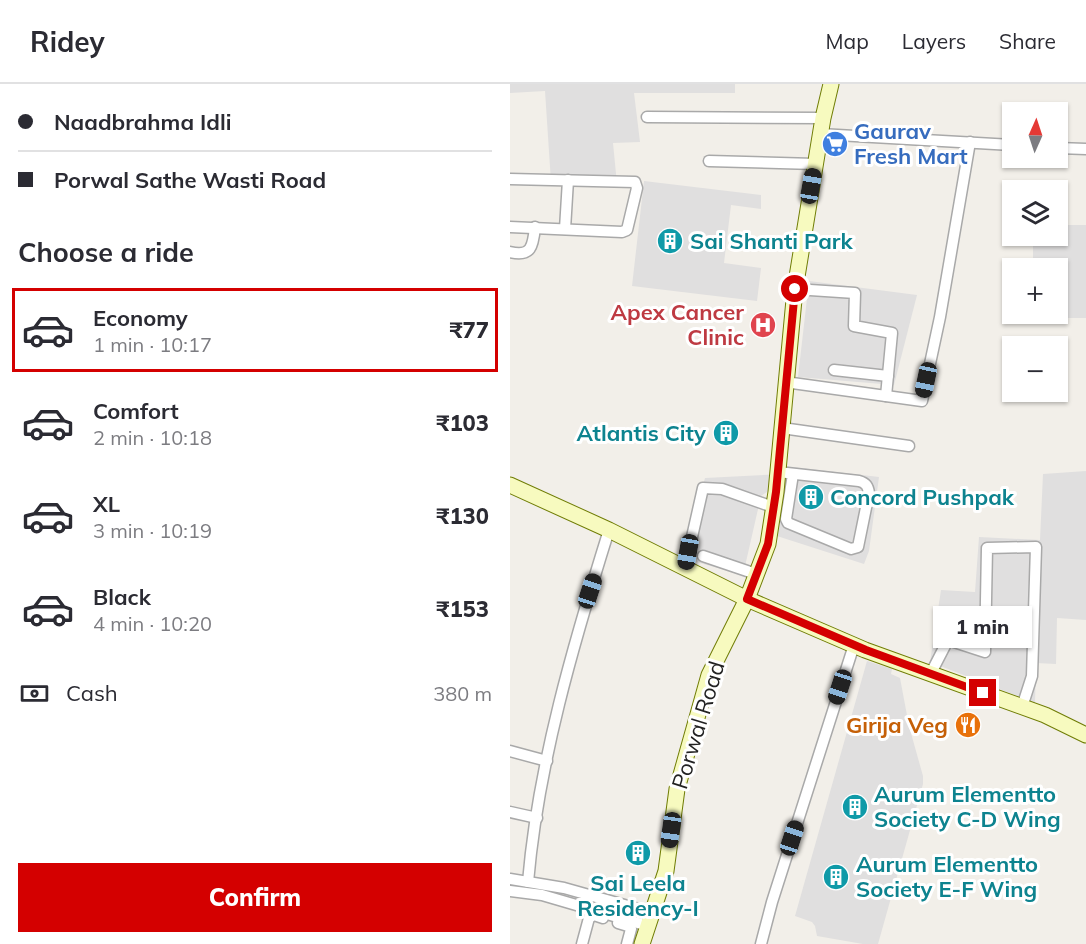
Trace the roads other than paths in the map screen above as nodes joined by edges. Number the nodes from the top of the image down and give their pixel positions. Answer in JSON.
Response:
{"nodes":[{"id":1,"x":831,"y":84,"type":"edge"},
{"id":2,"x":647,"y":117,"type":"dead end"},
{"id":3,"x":823,"y":118,"type":"junction"},
{"id":4,"x":820,"y":134,"type":"junction"},
{"id":5,"x":970,"y":142,"type":"junction"},
{"id":6,"x":1002,"y":144,"type":"edge"},
{"id":7,"x":1068,"y":148,"type":"edge"},
{"id":8,"x":1086,"y":149,"type":"edge"},
{"id":9,"x":710,"y":160,"type":"dead end"},
{"id":10,"x":815,"y":165,"type":"junction"},
{"id":11,"x":510,"y":179,"type":"edge"},
{"id":12,"x":568,"y":180,"type":"junction"},
{"id":13,"x":510,"y":226,"type":"edge"},
{"id":14,"x":535,"y":227,"type":"junction"},
{"id":15,"x":565,"y":229,"type":"junction"},
{"id":16,"x":510,"y":252,"type":"edge"},
{"id":17,"x":795,"y":289,"type":"junction"},
{"id":18,"x":834,"y":370,"type":"dead end"},
{"id":19,"x":888,"y":376,"type":"junction"},
{"id":20,"x":785,"y":382,"type":"junction"},
{"id":21,"x":886,"y":396,"type":"junction"},
{"id":22,"x":782,"y":428,"type":"junction"},
{"id":23,"x":909,"y":446,"type":"dead end"},
{"id":24,"x":785,"y":473,"type":"junction"},
{"id":25,"x":510,"y":485,"type":"edge"},
{"id":26,"x":773,"y":507,"type":"junction"},
{"id":27,"x":609,"y":530,"type":"junction"},
{"id":28,"x":703,"y":556,"type":"dead end"},
{"id":29,"x":685,"y":568,"type":"junction"},
{"id":30,"x":756,"y":574,"type":"junction"},
{"id":31,"x":747,"y":599,"type":"junction"},
{"id":32,"x":854,"y":645,"type":"junction"},
{"id":33,"x":931,"y":674,"type":"junction"},
{"id":34,"x":1022,"y":707,"type":"junction"},
{"id":35,"x":1086,"y":735,"type":"edge"},
{"id":36,"x":510,"y":751,"type":"edge"},
{"id":37,"x":547,"y":760,"type":"junction"},
{"id":38,"x":510,"y":812,"type":"edge"},
{"id":39,"x":537,"y":818,"type":"junction"},
{"id":40,"x":510,"y":879,"type":"edge"},
{"id":41,"x":528,"y":882,"type":"junction"},
{"id":42,"x":510,"y":891,"type":"edge"},
{"id":43,"x":651,"y":920,"type":"junction"},
{"id":44,"x":582,"y":944,"type":"edge"},
{"id":45,"x":632,"y":944,"type":"edge"},
{"id":46,"x":761,"y":944,"type":"edge"}],
"edges":[{"from":1,"to":3,"type":"street","name":"Porwal Road"},
{"from":2,"to":3,"type":"street"},
{"from":3,"to":4,"type":"street","name":"Porwal Road"},
{"from":4,"to":5,"type":"street"},
{"from":4,"to":10,"type":"street","name":"Porwal Road"},
{"from":5,"to":6,"type":"street"},
{"from":5,"to":21,"type":"street"},
{"from":7,"to":8,"type":"street"},
{"from":9,"to":10,"type":"street"},
{"from":10,"to":17,"type":"street","name":"Porwal Road"},
{"from":11,"to":12,"type":"street"},
{"from":12,"to":15,"type":"street"},
{"from":12,"to":15,"type":"street"},
{"from":13,"to":14,"type":"street"},
{"from":14,"to":15,"type":"street"},
{"from":14,"to":16,"type":"street"},
{"from":17,"to":19,"type":"street"},
{"from":17,"to":20,"type":"street","name":"Porwal Road"},
{"from":18,"to":19,"type":"street"},
{"from":19,"to":21,"type":"street"},
{"from":20,"to":21,"type":"street"},
{"from":20,"to":22,"type":"street","name":"Porwal Road"},
{"from":22,"to":23,"type":"street"},
{"from":22,"to":24,"type":"street","name":"Porwal Road"},
{"from":24,"to":24,"type":"street"},
{"from":24,"to":26,"type":"street","name":"Porwal Road"},
{"from":25,"to":27,"type":"street"},
{"from":26,"to":29,"type":"street"},
{"from":26,"to":30,"type":"street","name":"Porwal Road"},
{"from":27,"to":29,"type":"street"},
{"from":27,"to":37,"type":"street"},
{"from":28,"to":30,"type":"street"},
{"from":29,"to":31,"type":"street"},
{"from":30,"to":31,"type":"street","name":"Porwal Road"},
{"from":31,"to":32,"type":"street"},
{"from":31,"to":43,"type":"street","name":"Porwal Road"},
{"from":32,"to":33,"type":"street"},
{"from":32,"to":46,"type":"street"},
{"from":33,"to":34,"type":"street"},
{"from":33,"to":34,"type":"street"},
{"from":34,"to":35,"type":"street"},
{"from":36,"to":37,"type":"street"},
{"from":37,"to":39,"type":"street"},
{"from":38,"to":39,"type":"street"},
{"from":39,"to":41,"type":"street"},
{"from":40,"to":41,"type":"street"},
{"from":41,"to":43,"type":"street"},
{"from":42,"to":43,"type":"street"},
{"from":43,"to":45,"type":"street","name":"Porwal Road"},
{"from":44,"to":45,"type":"street"}]}
